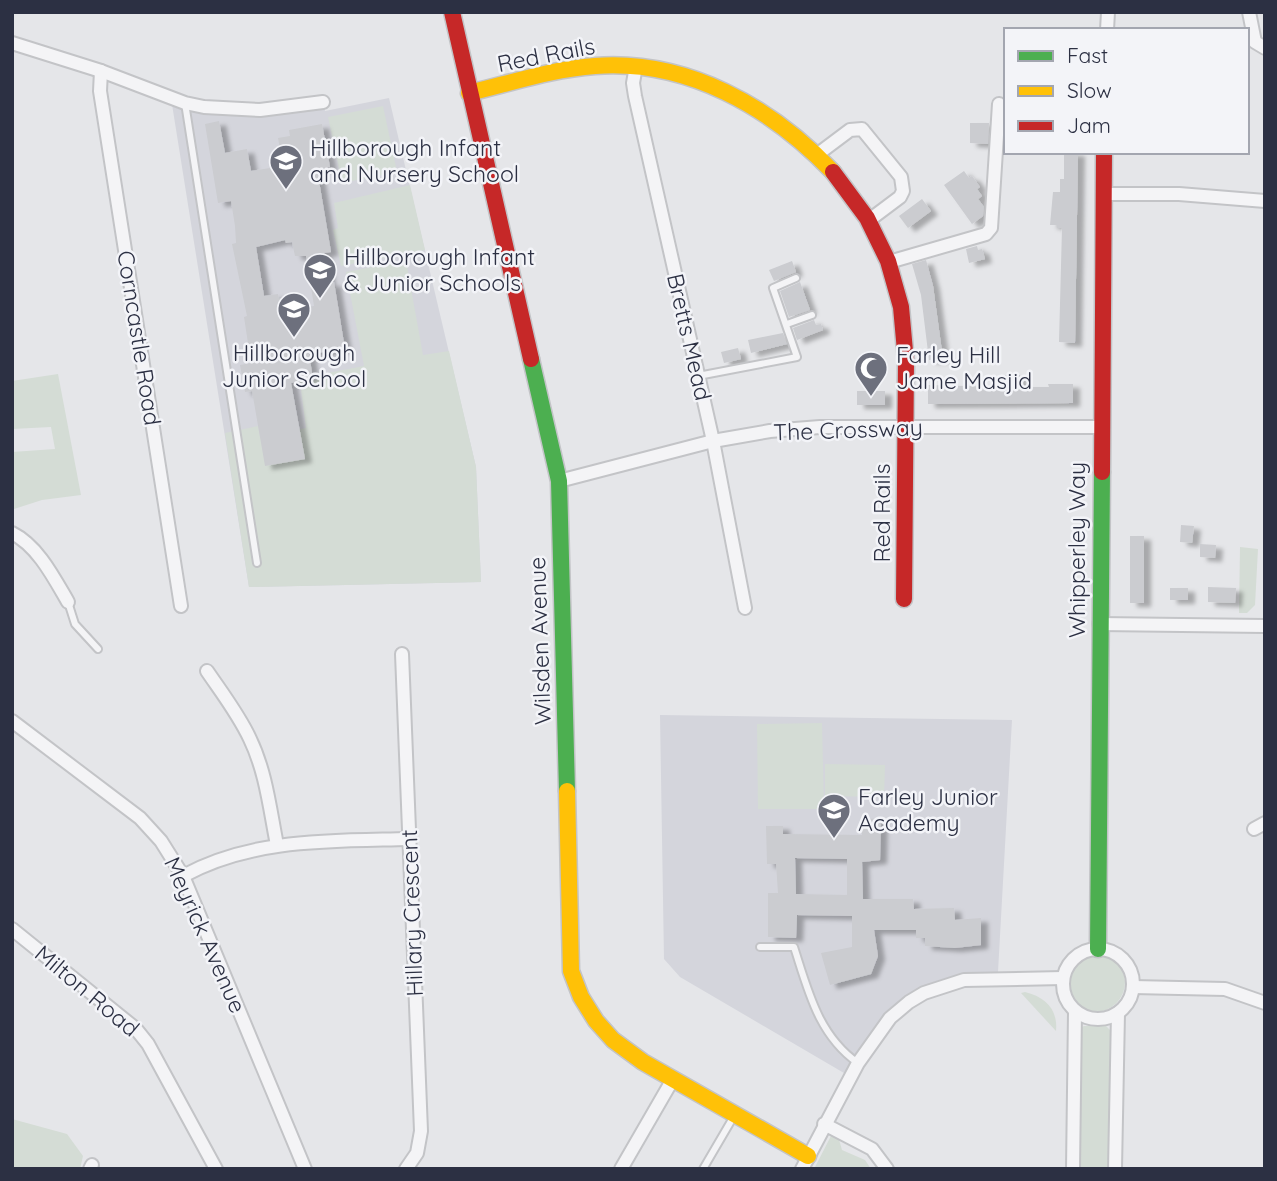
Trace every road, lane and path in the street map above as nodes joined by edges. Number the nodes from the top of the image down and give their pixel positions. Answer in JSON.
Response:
{"nodes":[{"id":1,"x":452,"y":12,"type":"edge"},
{"id":2,"x":1249,"y":12,"type":"edge"},
{"id":3,"x":12,"y":43,"type":"edge"},
{"id":4,"x":1265,"y":48,"type":"edge"},
{"id":5,"x":636,"y":66,"type":"junction"},
{"id":6,"x":101,"y":71,"type":"junction"},
{"id":7,"x":469,"y":93,"type":"junction"},
{"id":8,"x":323,"y":102,"type":"dead end"},
{"id":9,"x":185,"y":103,"type":"junction"},
{"id":10,"x":999,"y":104,"type":"dead end"},
{"id":11,"x":818,"y":154,"type":"junction"},
{"id":12,"x":1104,"y":154,"type":"edge"},
{"id":13,"x":1103,"y":194,"type":"junction"},
{"id":14,"x":1265,"y":201,"type":"edge"},
{"id":15,"x":868,"y":221,"type":"junction"},
{"id":16,"x":889,"y":262,"type":"junction"},
{"id":17,"x":796,"y":278,"type":"dead end"},
{"id":18,"x":812,"y":315,"type":"dead end"},
{"id":19,"x":787,"y":324,"type":"junction"},
{"id":20,"x":698,"y":376,"type":"junction"},
{"id":21,"x":905,"y":426,"type":"junction"},
{"id":22,"x":1101,"y":427,"type":"junction"},
{"id":23,"x":713,"y":441,"type":"junction"},
{"id":24,"x":559,"y":481,"type":"junction"},
{"id":25,"x":12,"y":533,"type":"edge"},
{"id":26,"x":257,"y":563,"type":"dead end"},
{"id":27,"x":904,"y":598,"type":"dead end"},
{"id":28,"x":68,"y":602,"type":"joint"},
{"id":29,"x":181,"y":606,"type":"dead end"},
{"id":30,"x":745,"y":608,"type":"dead end"},
{"id":31,"x":1099,"y":624,"type":"junction"},
{"id":32,"x":1265,"y":625,"type":"edge"},
{"id":33,"x":98,"y":649,"type":"dead end"},
{"id":34,"x":402,"y":654,"type":"dead end"},
{"id":35,"x":207,"y":671,"type":"dead end"},
{"id":36,"x":12,"y":721,"type":"edge"},
{"id":37,"x":408,"y":839,"type":"junction"},
{"id":38,"x":277,"y":845,"type":"junction"},
{"id":39,"x":183,"y":876,"type":"junction"},
{"id":40,"x":12,"y":929,"type":"edge"},
{"id":41,"x":760,"y":947,"type":"dead end"},
{"id":42,"x":1098,"y":949,"type":"junction"},
{"id":43,"x":1063,"y":978,"type":"junction"},
{"id":44,"x":1133,"y":987,"type":"junction"},
{"id":45,"x":1265,"y":1003,"type":"edge"},
{"id":46,"x":1075,"y":1012,"type":"junction"},
{"id":47,"x":1118,"y":1013,"type":"junction"},
{"id":48,"x":858,"y":1062,"type":"junction"},
{"id":49,"x":673,"y":1079,"type":"junction"},
{"id":50,"x":735,"y":1114,"type":"junction"},
{"id":51,"x":824,"y":1124,"type":"junction"},
{"id":52,"x":805,"y":1162,"type":"edge"},
{"id":53,"x":216,"y":1169,"type":"edge"},
{"id":54,"x":305,"y":1169,"type":"edge"},
{"id":55,"x":406,"y":1169,"type":"edge"},
{"id":56,"x":621,"y":1169,"type":"edge"},
{"id":57,"x":703,"y":1169,"type":"edge"},
{"id":58,"x":887,"y":1169,"type":"edge"},
{"id":59,"x":1073,"y":1169,"type":"edge"},
{"id":60,"x":1115,"y":1169,"type":"edge"}],
"edges":[{"from":1,"to":7,"type":"street","name":"Wilsden Avenue"},
{"from":2,"to":4,"type":"street"},
{"from":3,"to":6,"type":"street"},
{"from":5,"to":7,"type":"street","name":"Red Rails"},
{"from":5,"to":11,"type":"street","name":"Red Rails"},
{"from":5,"to":20,"type":"street","name":"Bretts Mead"},
{"from":6,"to":9,"type":"street"},
{"from":6,"to":29,"type":"street","name":"Corncastle Road"},
{"from":7,"to":24,"type":"street","name":"Wilsden Avenue"},
{"from":8,"to":9,"type":"street"},
{"from":9,"to":26,"type":"lane"},
{"from":10,"to":16,"type":"street"},
{"from":11,"to":15,"type":"street","name":"Red Rails"},
{"from":11,"to":15,"type":"street"},
{"from":12,"to":13,"type":"street","name":"Whipperley Way"},
{"from":13,"to":14,"type":"street"},
{"from":13,"to":22,"type":"street","name":"Whipperley Way"},
{"from":15,"to":16,"type":"street","name":"Red Rails"},
{"from":16,"to":21,"type":"street","name":"Red Rails"},
{"from":17,"to":19,"type":"lane"},
{"from":18,"to":19,"type":"lane"},
{"from":19,"to":20,"type":"lane"},
{"from":20,"to":23,"type":"street","name":"Bretts Mead"},
{"from":21,"to":22,"type":"street","name":"The Crossway"},
{"from":21,"to":23,"type":"street","name":"The Crossway"},
{"from":21,"to":27,"type":"street","name":"Red Rails"},
{"from":22,"to":31,"type":"street","name":"Whipperley Way"},
{"from":23,"to":24,"type":"street","name":"The Crossway"},
{"from":23,"to":30,"type":"street","name":"Bretts Mead"},
{"from":24,"to":49,"type":"street","name":"Wilsden Avenue"},
{"from":25,"to":28,"type":"street"},
{"from":28,"to":33,"type":"lane"},
{"from":31,"to":32,"type":"street"},
{"from":31,"to":42,"type":"street","name":"Whipperley Way"},
{"from":34,"to":37,"type":"street","name":"Hillary Crescent"},
{"from":35,"to":38,"type":"street"},
{"from":36,"to":39,"type":"street","name":"Meyrick Avenue"},
{"from":37,"to":38,"type":"street"},
{"from":37,"to":55,"type":"street","name":"Hillary Crescent"},
{"from":38,"to":39,"type":"street"},
{"from":39,"to":54,"type":"street","name":"Meyrick Avenue"},
{"from":40,"to":53,"type":"street","name":"Milton Road"},
{"from":41,"to":48,"type":"lane"},
{"from":42,"to":43,"type":"street"},
{"from":42,"to":44,"type":"street"},
{"from":43,"to":46,"type":"street"},
{"from":43,"to":48,"type":"street"},
{"from":44,"to":45,"type":"street"},
{"from":44,"to":47,"type":"street"},
{"from":46,"to":47,"type":"street"},
{"from":46,"to":59,"type":"street"},
{"from":47,"to":60,"type":"street"},
{"from":48,"to":51,"type":"street"},
{"from":49,"to":50,"type":"street","name":"Wilsden Avenue"},
{"from":49,"to":56,"type":"street"},
{"from":50,"to":52,"type":"street","name":"Wilsden Avenue"},
{"from":50,"to":57,"type":"lane"},
{"from":51,"to":52,"type":"street"},
{"from":51,"to":58,"type":"street"}]}
